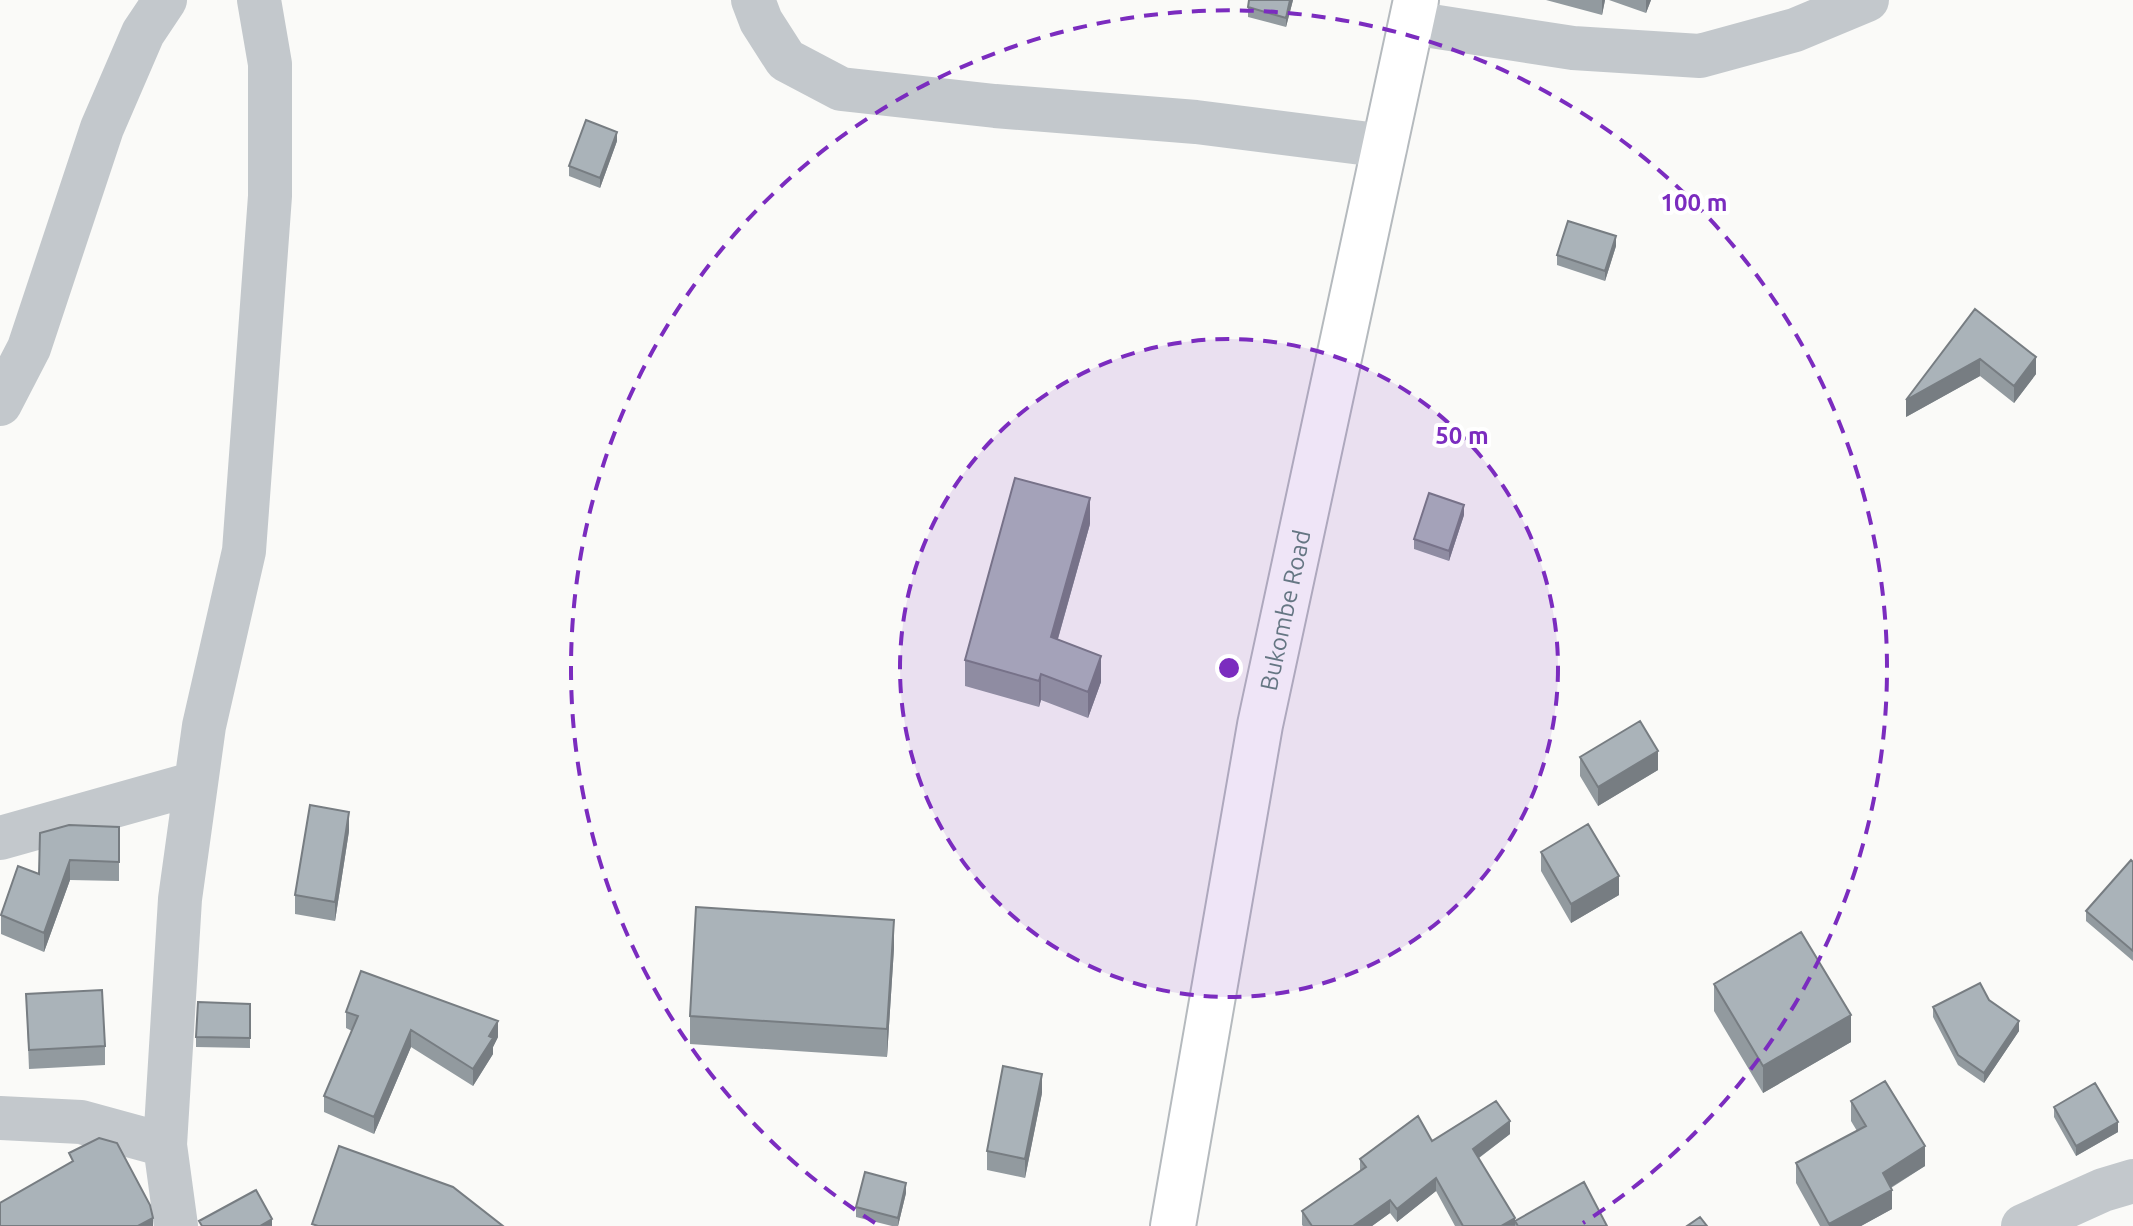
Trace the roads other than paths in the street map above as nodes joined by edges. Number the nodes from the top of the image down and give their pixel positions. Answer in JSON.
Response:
{"nodes":[{"id":1,"x":165,"y":0,"type":"edge"},
{"id":2,"x":259,"y":0,"type":"edge"},
{"id":3,"x":753,"y":0,"type":"edge"},
{"id":4,"x":1867,"y":0,"type":"edge"},
{"id":5,"x":1414,"y":12,"type":"edge"},
{"id":6,"x":1385,"y":146,"type":"junction"},
{"id":7,"x":0,"y":404,"type":"edge"},
{"id":8,"x":196,"y":783,"type":"junction"},
{"id":9,"x":0,"y":838,"type":"edge"},
{"id":10,"x":0,"y":1118,"type":"edge"},
{"id":11,"x":165,"y":1145,"type":"junction"},
{"id":12,"x":2133,"y":1181,"type":"edge"},
{"id":13,"x":176,"y":1226,"type":"edge"},
{"id":14,"x":1173,"y":1226,"type":"edge"},
{"id":15,"x":2023,"y":1226,"type":"edge"}],
"edges":[{"from":1,"to":7,"type":"street"},
{"from":2,"to":8,"type":"street"},
{"from":3,"to":6,"type":"street"},
{"from":4,"to":5,"type":"street"},
{"from":5,"to":6,"type":"main road","name":"Bukombe Road"},
{"from":6,"to":14,"type":"main road","name":"Bukombe Road"},
{"from":8,"to":9,"type":"street"},
{"from":8,"to":11,"type":"street"},
{"from":10,"to":11,"type":"street"},
{"from":11,"to":13,"type":"street"},
{"from":12,"to":15,"type":"street"}]}
